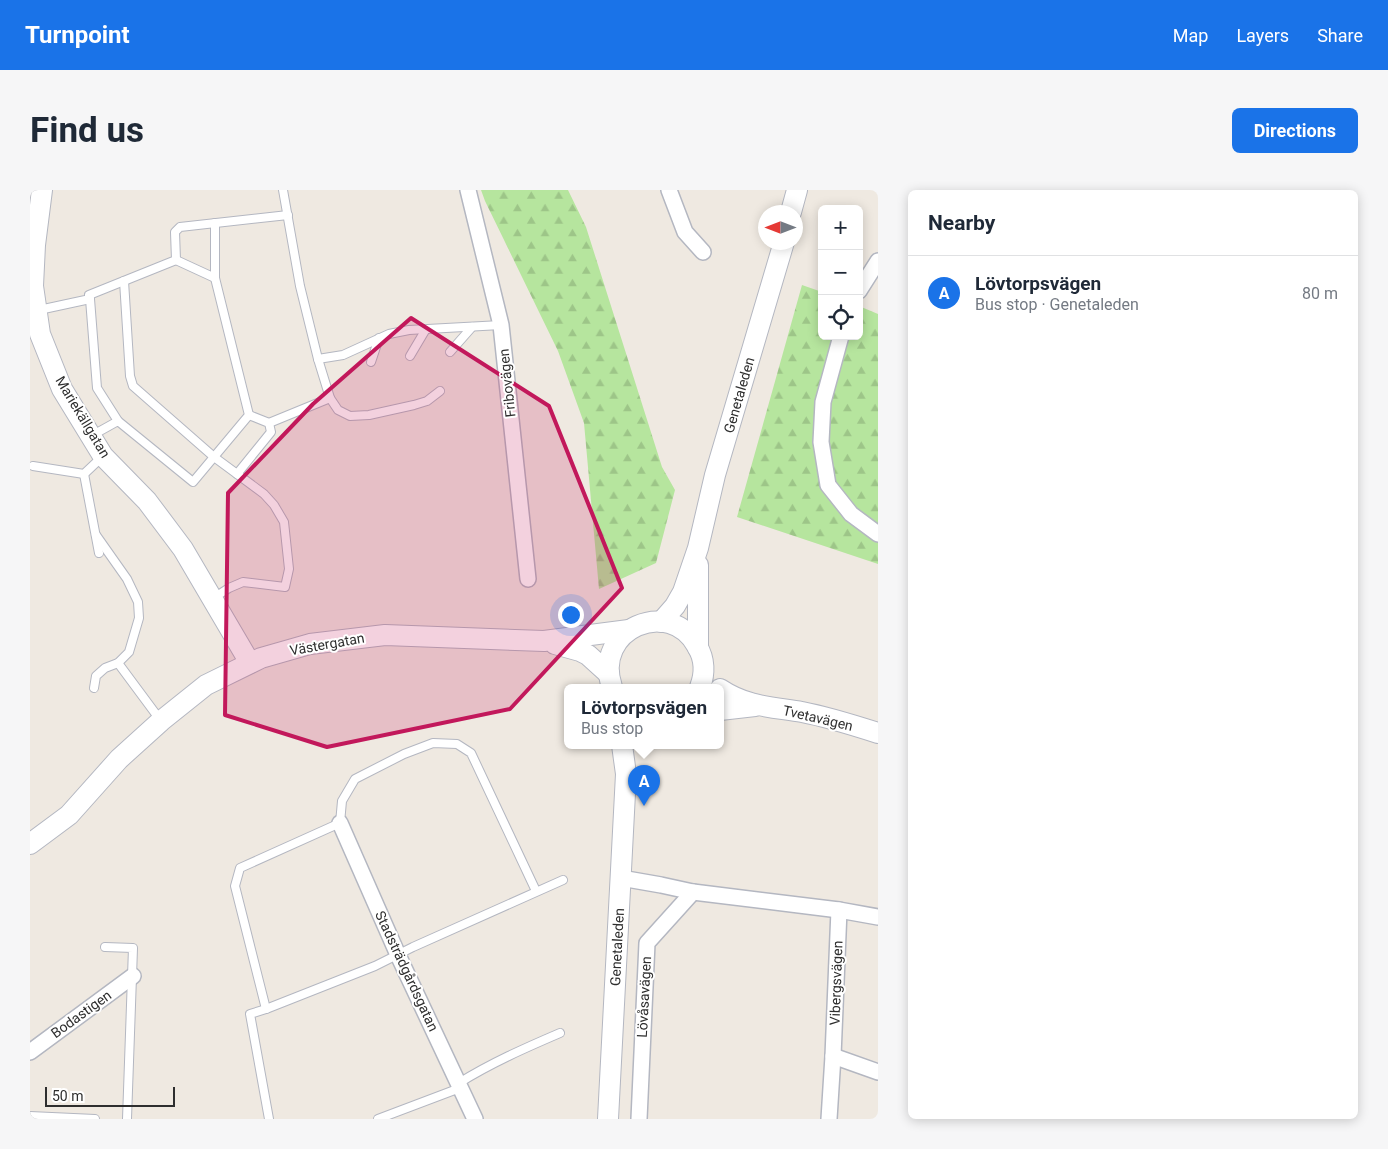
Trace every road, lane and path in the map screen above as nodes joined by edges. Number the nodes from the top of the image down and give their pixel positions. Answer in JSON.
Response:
{"nodes":[{"id":1,"x":42,"y":190,"type":"edge"},
{"id":2,"x":283,"y":190,"type":"edge"},
{"id":3,"x":468,"y":190,"type":"edge"},
{"id":4,"x":668,"y":190,"type":"edge"},
{"id":5,"x":797,"y":190,"type":"edge"},
{"id":6,"x":793,"y":205,"type":"edge"},
{"id":7,"x":288,"y":215,"type":"junction"},
{"id":8,"x":215,"y":223,"type":"junction"},
{"id":9,"x":782,"y":250,"type":"edge"},
{"id":10,"x":703,"y":252,"type":"dead end"},
{"id":11,"x":176,"y":260,"type":"junction"},
{"id":12,"x":878,"y":261,"type":"edge"},
{"id":13,"x":215,"y":278,"type":"junction"},
{"id":14,"x":124,"y":281,"type":"junction"},
{"id":15,"x":863,"y":285,"type":"edge"},
{"id":16,"x":90,"y":300,"type":"junction"},
{"id":17,"x":37,"y":311,"type":"junction"},
{"id":18,"x":501,"y":325,"type":"junction"},
{"id":19,"x":472,"y":327,"type":"junction"},
{"id":20,"x":426,"y":329,"type":"junction"},
{"id":21,"x":379,"y":338,"type":"junction"},
{"id":22,"x":840,"y":340,"type":"edge"},
{"id":23,"x":450,"y":352,"type":"dead end"},
{"id":24,"x":410,"y":356,"type":"dead end"},
{"id":25,"x":318,"y":359,"type":"junction"},
{"id":26,"x":371,"y":362,"type":"dead end"},
{"id":27,"x":440,"y":391,"type":"dead end"},
{"id":28,"x":330,"y":398,"type":"junction"},
{"id":29,"x":249,"y":415,"type":"junction"},
{"id":30,"x":118,"y":421,"type":"junction"},
{"id":31,"x":269,"y":424,"type":"junction"},
{"id":32,"x":91,"y":436,"type":"junction"},
{"id":33,"x":104,"y":456,"type":"junction"},
{"id":34,"x":214,"y":457,"type":"junction"},
{"id":35,"x":32,"y":466,"type":"dead end"},
{"id":36,"x":84,"y":474,"type":"junction"},
{"id":37,"x":237,"y":474,"type":"junction"},
{"id":38,"x":878,"y":534,"type":"edge"},
{"id":39,"x":96,"y":535,"type":"junction"},
{"id":40,"x":698,"y":548,"type":"junction"},
{"id":41,"x":99,"y":553,"type":"dead end"},
{"id":42,"x":528,"y":579,"type":"dead end"},
{"id":43,"x":212,"y":599,"type":"junction"},
{"id":44,"x":661,"y":622,"type":"junction"},
{"id":45,"x":629,"y":630,"type":"junction"},
{"id":46,"x":544,"y":642,"type":"junction"},
{"id":47,"x":698,"y":648,"type":"junction"},
{"id":48,"x":118,"y":663,"type":"junction"},
{"id":49,"x":250,"y":663,"type":"junction"},
{"id":50,"x":610,"y":680,"type":"edge"},
{"id":51,"x":701,"y":680,"type":"edge"},
{"id":52,"x":94,"y":688,"type":"dead end"},
{"id":53,"x":724,"y":692,"type":"edge"},
{"id":54,"x":757,"y":706,"type":"junction"},
{"id":55,"x":724,"y":710,"type":"edge"},
{"id":56,"x":160,"y":721,"type":"junction"},
{"id":57,"x":878,"y":733,"type":"edge"},
{"id":58,"x":623,"y":749,"type":"edge"},
{"id":59,"x":635,"y":749,"type":"edge"},
{"id":60,"x":626,"y":774,"type":"junction"},
{"id":61,"x":340,"y":822,"type":"junction"},
{"id":62,"x":30,"y":844,"type":"edge"},
{"id":63,"x":621,"y":878,"type":"junction"},
{"id":64,"x":563,"y":880,"type":"dead end"},
{"id":65,"x":536,"y":891,"type":"junction"},
{"id":66,"x":693,"y":892,"type":"junction"},
{"id":67,"x":839,"y":910,"type":"junction"},
{"id":68,"x":878,"y":917,"type":"edge"},
{"id":69,"x":105,"y":947,"type":"dead end"},
{"id":70,"x":398,"y":955,"type":"junction"},
{"id":71,"x":133,"y":976,"type":"junction"},
{"id":72,"x":266,"y":1009,"type":"junction"},
{"id":73,"x":560,"y":1033,"type":"dead end"},
{"id":74,"x":30,"y":1052,"type":"edge"},
{"id":75,"x":833,"y":1056,"type":"junction"},
{"id":76,"x":878,"y":1072,"type":"edge"},
{"id":77,"x":459,"y":1086,"type":"junction"},
{"id":78,"x":30,"y":1116,"type":"edge"},
{"id":79,"x":95,"y":1119,"type":"edge"},
{"id":80,"x":127,"y":1119,"type":"edge"},
{"id":81,"x":269,"y":1119,"type":"edge"},
{"id":82,"x":378,"y":1119,"type":"edge"},
{"id":83,"x":475,"y":1119,"type":"edge"},
{"id":84,"x":608,"y":1119,"type":"edge"},
{"id":85,"x":638,"y":1119,"type":"edge"},
{"id":86,"x":829,"y":1119,"type":"edge"}],
"edges":[{"from":1,"to":17,"type":"main road","name":"Mariekällgatan"},
{"from":2,"to":7,"type":"lane"},
{"from":3,"to":18,"type":"street","name":"Fribovägen"},
{"from":4,"to":10,"type":"street"},
{"from":5,"to":6,"type":"main road"},
{"from":7,"to":8,"type":"lane"},
{"from":7,"to":25,"type":"lane"},
{"from":8,"to":11,"type":"lane"},
{"from":8,"to":13,"type":"lane"},
{"from":9,"to":40,"type":"main road","name":"Genetaleden"},
{"from":11,"to":13,"type":"lane"},
{"from":11,"to":14,"type":"lane"},
{"from":12,"to":15,"type":"street"},
{"from":13,"to":29,"type":"lane"},
{"from":14,"to":16,"type":"lane"},
{"from":14,"to":34,"type":"lane"},
{"from":16,"to":17,"type":"lane"},
{"from":16,"to":30,"type":"lane"},
{"from":17,"to":32,"type":"main road","name":"Mariekällgatan"},
{"from":18,"to":19,"type":"lane"},
{"from":18,"to":42,"type":"street","name":"Fribovägen"},
{"from":19,"to":20,"type":"lane"},
{"from":19,"to":23,"type":"lane"},
{"from":20,"to":21,"type":"lane"},
{"from":20,"to":24,"type":"lane"},
{"from":21,"to":25,"type":"lane"},
{"from":21,"to":26,"type":"lane"},
{"from":22,"to":38,"type":"street"},
{"from":25,"to":28,"type":"lane"},
{"from":27,"to":28,"type":"lane"},
{"from":28,"to":31,"type":"lane"},
{"from":29,"to":31,"type":"lane"},
{"from":29,"to":34,"type":"lane"},
{"from":30,"to":32,"type":"lane"},
{"from":30,"to":34,"type":"lane"},
{"from":31,"to":37,"type":"lane"},
{"from":32,"to":33,"type":"main road","name":"Mariekällgatan"},
{"from":33,"to":36,"type":"lane"},
{"from":33,"to":43,"type":"main road","name":"Mariekällgatan"},
{"from":34,"to":37,"type":"lane"},
{"from":35,"to":36,"type":"lane"},
{"from":36,"to":39,"type":"lane"},
{"from":37,"to":43,"type":"lane"},
{"from":39,"to":41,"type":"lane"},
{"from":39,"to":48,"type":"lane"},
{"from":40,"to":44,"type":"main road","name":"Genetaleden"},
{"from":40,"to":47,"type":"main road","name":"Genetaleden"},
{"from":43,"to":49,"type":"main road","name":"Mariekällgatan"},
{"from":44,"to":45,"type":"main road","name":"Västergatan"},
{"from":44,"to":47,"type":"main road"},
{"from":45,"to":46,"type":"main road","name":"Västergatan"},
{"from":45,"to":50,"type":"main road"},
{"from":46,"to":49,"type":"main road","name":"Västergatan"},
{"from":46,"to":50,"type":"main road","name":"Västergatan"},
{"from":47,"to":51,"type":"main road","name":"Genetaleden"},
{"from":48,"to":52,"type":"lane"},
{"from":48,"to":56,"type":"lane"},
{"from":49,"to":56,"type":"main road","name":"Västergatan"},
{"from":53,"to":54,"type":"main road","name":"Tvetavägen"},
{"from":54,"to":55,"type":"main road","name":"Tvetavägen"},
{"from":54,"to":57,"type":"main road","name":"Tvetavägen"},
{"from":56,"to":62,"type":"main road","name":"Västergatan"},
{"from":58,"to":60,"type":"main road","name":"Genetaleden"},
{"from":59,"to":60,"type":"main road","name":"Genetaleden"},
{"from":60,"to":63,"type":"main road","name":"Genetaleden"},
{"from":61,"to":65,"type":"lane"},
{"from":61,"to":70,"type":"street","name":"Stadsträdgårdsgatan"},
{"from":61,"to":72,"type":"lane"},
{"from":63,"to":66,"type":"street"},
{"from":63,"to":84,"type":"main road","name":"Genetaleden"},
{"from":64,"to":65,"type":"lane"},
{"from":65,"to":70,"type":"lane"},
{"from":66,"to":67,"type":"street"},
{"from":66,"to":85,"type":"street","name":"Lövåsavägen"},
{"from":67,"to":68,"type":"street"},
{"from":67,"to":75,"type":"street","name":"Vibergsvägen"},
{"from":69,"to":71,"type":"lane"},
{"from":70,"to":72,"type":"lane"},
{"from":70,"to":77,"type":"street","name":"Stadsträdgårdsgatan"},
{"from":71,"to":74,"type":"street","name":"Bodastigen"},
{"from":71,"to":80,"type":"lane"},
{"from":72,"to":81,"type":"lane"},
{"from":73,"to":77,"type":"lane"},
{"from":75,"to":76,"type":"street"},
{"from":75,"to":86,"type":"street","name":"Vibergsvägen"},
{"from":77,"to":82,"type":"lane"},
{"from":77,"to":83,"type":"street","name":"Stadsträdgårdsgatan"},
{"from":78,"to":79,"type":"lane"}]}
